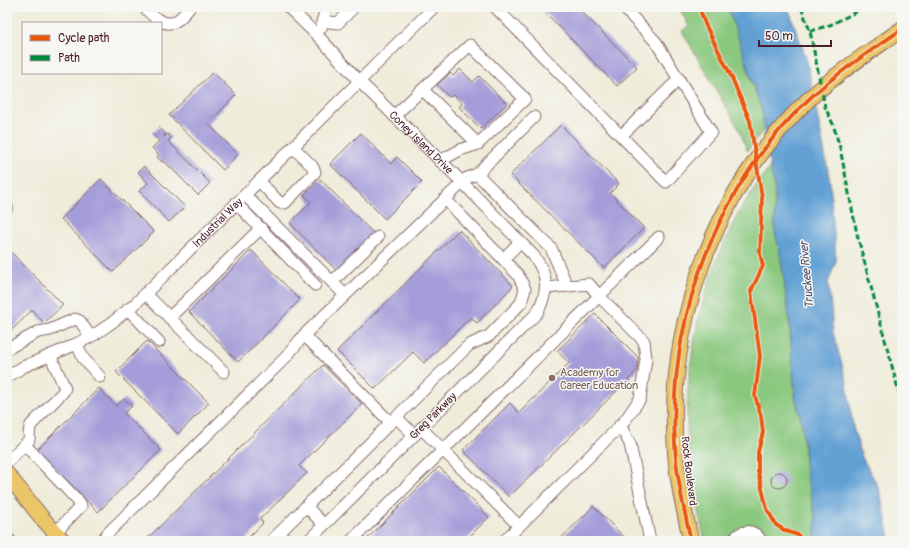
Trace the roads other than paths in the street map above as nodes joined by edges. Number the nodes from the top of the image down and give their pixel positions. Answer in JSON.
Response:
{"nodes":[{"id":1,"x":144,"y":7,"type":"edge"},
{"id":2,"x":190,"y":7,"type":"edge"},
{"id":3,"x":288,"y":7,"type":"edge"},
{"id":4,"x":326,"y":7,"type":"edge"},
{"id":5,"x":354,"y":7,"type":"edge"},
{"id":6,"x":434,"y":7,"type":"edge"},
{"id":7,"x":495,"y":7,"type":"edge"},
{"id":8,"x":623,"y":7,"type":"edge"},
{"id":9,"x":322,"y":21,"type":"junction"},
{"id":10,"x":902,"y":29,"type":"edge"},
{"id":11,"x":319,"y":36,"type":"junction"},
{"id":12,"x":679,"y":79,"type":"junction"},
{"id":13,"x":360,"y":82,"type":"junction"},
{"id":14,"x":423,"y":90,"type":"junction"},
{"id":15,"x":394,"y":116,"type":"junction"},
{"id":16,"x":534,"y":117,"type":"dead end"},
{"id":17,"x":621,"y":136,"type":"junction"},
{"id":18,"x":478,"y":144,"type":"junction"},
{"id":19,"x":293,"y":147,"type":"junction"},
{"id":20,"x":440,"y":161,"type":"junction"},
{"id":21,"x":477,"y":174,"type":"junction"},
{"id":22,"x":259,"y":181,"type":"junction"},
{"id":23,"x":462,"y":182,"type":"junction"},
{"id":24,"x":245,"y":195,"type":"junction"},
{"id":25,"x":445,"y":199,"type":"junction"},
{"id":26,"x":236,"y":203,"type":"junction"},
{"id":27,"x":261,"y":228,"type":"junction"},
{"id":28,"x":378,"y":237,"type":"dead end"},
{"id":29,"x":658,"y":237,"type":"dead end"},
{"id":30,"x":520,"y":242,"type":"junction"},
{"id":31,"x":503,"y":259,"type":"junction"},
{"id":32,"x":332,"y":282,"type":"junction"},
{"id":33,"x":315,"y":285,"type":"dead end"},
{"id":34,"x":546,"y":286,"type":"junction"},
{"id":35,"x":567,"y":286,"type":"junction"},
{"id":36,"x":145,"y":293,"type":"junction"},
{"id":37,"x":345,"y":295,"type":"junction"},
{"id":38,"x":599,"y":296,"type":"junction"},
{"id":39,"x":128,"y":309,"type":"junction"},
{"id":40,"x":169,"y":318,"type":"junction"},
{"id":41,"x":304,"y":335,"type":"junction"},
{"id":42,"x":90,"y":336,"type":"junction"},
{"id":43,"x":489,"y":336,"type":"junction"},
{"id":44,"x":159,"y":342,"type":"dead end"},
{"id":45,"x":76,"y":344,"type":"junction"},
{"id":46,"x":7,"y":349,"type":"edge"},
{"id":47,"x":500,"y":349,"type":"junction"},
{"id":48,"x":50,"y":355,"type":"junction"},
{"id":49,"x":224,"y":372,"type":"dead end"},
{"id":50,"x":8,"y":374,"type":"edge"},
{"id":51,"x":100,"y":377,"type":"dead end"},
{"id":52,"x":393,"y":420,"type":"junction"},
{"id":53,"x":620,"y":425,"type":"junction"},
{"id":54,"x":418,"y":431,"type":"junction"},
{"id":55,"x":25,"y":445,"type":"junction"},
{"id":56,"x":443,"y":450,"type":"junction"},
{"id":57,"x":7,"y":462,"type":"edge"},
{"id":58,"x":7,"y":474,"type":"edge"},
{"id":59,"x":306,"y":506,"type":"junction"},
{"id":60,"x":324,"y":525,"type":"junction"},
{"id":61,"x":519,"y":526,"type":"junction"},
{"id":62,"x":59,"y":537,"type":"edge"},
{"id":63,"x":108,"y":539,"type":"edge"},
{"id":64,"x":314,"y":539,"type":"edge"},
{"id":65,"x":271,"y":541,"type":"edge"},
{"id":66,"x":351,"y":541,"type":"edge"},
{"id":67,"x":504,"y":541,"type":"edge"},
{"id":68,"x":650,"y":541,"type":"edge"},
{"id":69,"x":691,"y":541,"type":"edge"},
{"id":70,"x":733,"y":541,"type":"edge"},
{"id":71,"x":761,"y":541,"type":"edge"}],
"edges":[{"from":1,"to":2,"type":"street"},
{"from":3,"to":11,"type":"street","name":"Coney Island Drive"},
{"from":4,"to":9,"type":"street"},
{"from":5,"to":9,"type":"street"},
{"from":6,"to":13,"type":"street","name":"Industrial Way"},
{"from":7,"to":17,"type":"street"},
{"from":8,"to":12,"type":"street"},
{"from":9,"to":11,"type":"street"},
{"from":10,"to":69,"type":"main road","name":"Rock Boulevard"},
{"from":11,"to":13,"type":"street","name":"Coney Island Drive"},
{"from":12,"to":17,"type":"street"},
{"from":12,"to":17,"type":"street"},
{"from":13,"to":15,"type":"street","name":"Coney Island Drive"},
{"from":13,"to":19,"type":"street","name":"Industrial Way"},
{"from":14,"to":15,"type":"street"},
{"from":14,"to":18,"type":"street"},
{"from":14,"to":18,"type":"street"},
{"from":15,"to":20,"type":"street","name":"Coney Island Drive"},
{"from":16,"to":21,"type":"street"},
{"from":18,"to":20,"type":"street"},
{"from":19,"to":22,"type":"street","name":"Industrial Way"},
{"from":19,"to":22,"type":"street"},
{"from":20,"to":23,"type":"street","name":"Coney Island Drive"},
{"from":21,"to":23,"type":"street"},
{"from":21,"to":35,"type":"street"},
{"from":22,"to":24,"type":"street","name":"Industrial Way"},
{"from":23,"to":25,"type":"street"},
{"from":23,"to":30,"type":"street","name":"Coney Island Drive"},
{"from":24,"to":26,"type":"street","name":"Industrial Way"},
{"from":24,"to":32,"type":"street"},
{"from":25,"to":31,"type":"street"},
{"from":25,"to":37,"type":"street"},
{"from":26,"to":27,"type":"street"},
{"from":26,"to":36,"type":"street","name":"Industrial Way"},
{"from":27,"to":33,"type":"street"},
{"from":27,"to":40,"type":"street"},
{"from":28,"to":32,"type":"street"},
{"from":29,"to":38,"type":"street"},
{"from":30,"to":31,"type":"street"},
{"from":30,"to":34,"type":"street","name":"Coney Island Drive"},
{"from":31,"to":43,"type":"street"},
{"from":32,"to":37,"type":"street"},
{"from":34,"to":35,"type":"street"},
{"from":34,"to":47,"type":"street","name":"Greg Parkway"},
{"from":35,"to":38,"type":"street"},
{"from":36,"to":39,"type":"street","name":"Industrial Way"},
{"from":36,"to":40,"type":"street"},
{"from":37,"to":41,"type":"street"},
{"from":38,"to":53,"type":"street"},
{"from":38,"to":56,"type":"street"},
{"from":39,"to":42,"type":"street","name":"Industrial Way"},
{"from":39,"to":44,"type":"street"},
{"from":40,"to":49,"type":"street"},
{"from":41,"to":52,"type":"street"},
{"from":41,"to":63,"type":"street"},
{"from":42,"to":45,"type":"street","name":"Industrial Way"},
{"from":42,"to":46,"type":"street"},
{"from":43,"to":47,"type":"street"},
{"from":43,"to":52,"type":"street"},
{"from":45,"to":48,"type":"street","name":"Industrial Way"},
{"from":45,"to":51,"type":"street"},
{"from":47,"to":54,"type":"street","name":"Greg Parkway"},
{"from":48,"to":50,"type":"street","name":"Industrial Way"},
{"from":48,"to":55,"type":"street"},
{"from":52,"to":54,"type":"street"},
{"from":52,"to":59,"type":"street"},
{"from":53,"to":61,"type":"street"},
{"from":53,"to":68,"type":"street"},
{"from":54,"to":56,"type":"street"},
{"from":54,"to":60,"type":"street","name":"Greg Parkway"},
{"from":55,"to":57,"type":"street"},
{"from":55,"to":62,"type":"street"},
{"from":56,"to":61,"type":"street"},
{"from":56,"to":66,"type":"street"},
{"from":58,"to":62,"type":"main road"},
{"from":59,"to":60,"type":"street"},
{"from":59,"to":65,"type":"street"},
{"from":60,"to":64,"type":"street","name":"Greg Parkway"},
{"from":61,"to":67,"type":"street"},
{"from":70,"to":71,"type":"street"}]}
